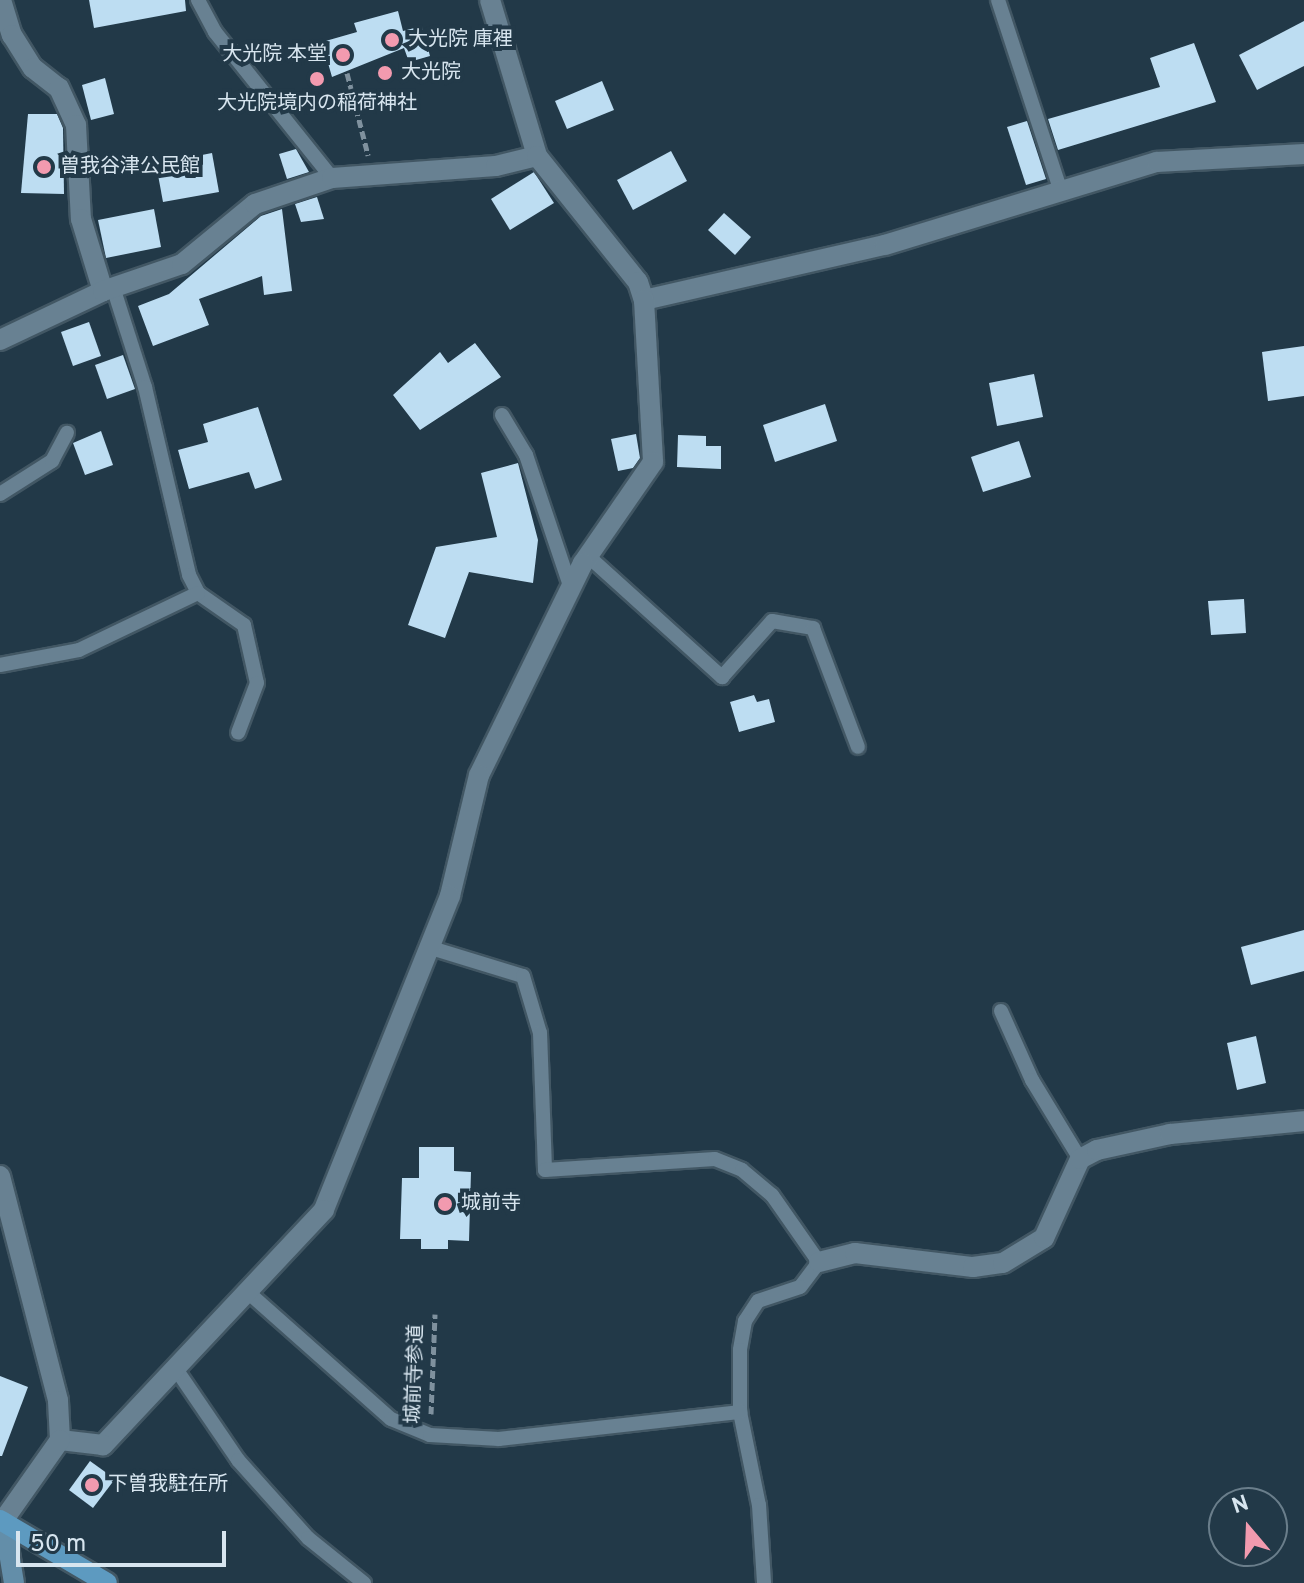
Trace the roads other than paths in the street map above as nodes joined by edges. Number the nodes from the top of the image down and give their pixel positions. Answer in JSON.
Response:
{"nodes":[{"id":1,"x":1,"y":0,"type":"edge"},
{"id":2,"x":198,"y":0,"type":"edge"},
{"id":3,"x":490,"y":0,"type":"edge"},
{"id":4,"x":998,"y":0,"type":"edge"},
{"id":5,"x":1304,"y":154,"type":"edge"},
{"id":6,"x":537,"y":156,"type":"junction"},
{"id":7,"x":332,"y":178,"type":"junction"},
{"id":8,"x":1060,"y":189,"type":"junction"},
{"id":9,"x":108,"y":289,"type":"junction"},
{"id":10,"x":644,"y":300,"type":"junction"},
{"id":11,"x":0,"y":340,"type":"edge"},
{"id":12,"x":502,"y":415,"type":"dead end"},
{"id":13,"x":67,"y":433,"type":"dead end"},
{"id":14,"x":0,"y":494,"type":"edge"},
{"id":15,"x":588,"y":556,"type":"junction"},
{"id":16,"x":571,"y":589,"type":"junction"},
{"id":17,"x":198,"y":593,"type":"junction"},
{"id":18,"x":0,"y":665,"type":"edge"},
{"id":19,"x":238,"y":733,"type":"dead end"},
{"id":20,"x":858,"y":747,"type":"dead end"},
{"id":21,"x":428,"y":947,"type":"junction"},
{"id":22,"x":1001,"y":1011,"type":"dead end"},
{"id":23,"x":1304,"y":1121,"type":"edge"},
{"id":24,"x":1080,"y":1159,"type":"junction"},
{"id":25,"x":0,"y":1176,"type":"edge"},
{"id":26,"x":819,"y":1262,"type":"junction"},
{"id":27,"x":250,"y":1294,"type":"junction"},
{"id":28,"x":176,"y":1369,"type":"junction"},
{"id":29,"x":740,"y":1412,"type":"junction"},
{"id":30,"x":60,"y":1440,"type":"junction"},
{"id":31,"x":1,"y":1522,"type":"edge"},
{"id":32,"x":14,"y":1583,"type":"edge"},
{"id":33,"x":107,"y":1583,"type":"edge"},
{"id":34,"x":364,"y":1583,"type":"edge"},
{"id":35,"x":764,"y":1583,"type":"edge"}],
"edges":[{"from":1,"to":9,"type":"street"},
{"from":2,"to":7,"type":"lane"},
{"from":3,"to":6,"type":"street"},
{"from":4,"to":8,"type":"lane"},
{"from":5,"to":8,"type":"street"},
{"from":6,"to":7,"type":"street"},
{"from":6,"to":10,"type":"street"},
{"from":7,"to":9,"type":"street"},
{"from":8,"to":10,"type":"street"},
{"from":9,"to":11,"type":"street"},
{"from":9,"to":17,"type":"lane"},
{"from":10,"to":15,"type":"street"},
{"from":12,"to":16,"type":"lane"},
{"from":13,"to":14,"type":"lane"},
{"from":15,"to":16,"type":"street"},
{"from":15,"to":20,"type":"lane"},
{"from":16,"to":21,"type":"street"},
{"from":17,"to":18,"type":"lane"},
{"from":17,"to":19,"type":"lane"},
{"from":21,"to":26,"type":"lane"},
{"from":21,"to":27,"type":"street"},
{"from":22,"to":24,"type":"lane"},
{"from":23,"to":24,"type":"street"},
{"from":24,"to":26,"type":"street"},
{"from":25,"to":30,"type":"street"},
{"from":26,"to":29,"type":"lane"},
{"from":27,"to":28,"type":"street"},
{"from":27,"to":29,"type":"lane"},
{"from":28,"to":30,"type":"street"},
{"from":28,"to":34,"type":"lane"},
{"from":29,"to":35,"type":"lane"},
{"from":30,"to":31,"type":"street"},
{"from":31,"to":32,"type":"main road"},
{"from":31,"to":33,"type":"main road"}]}
